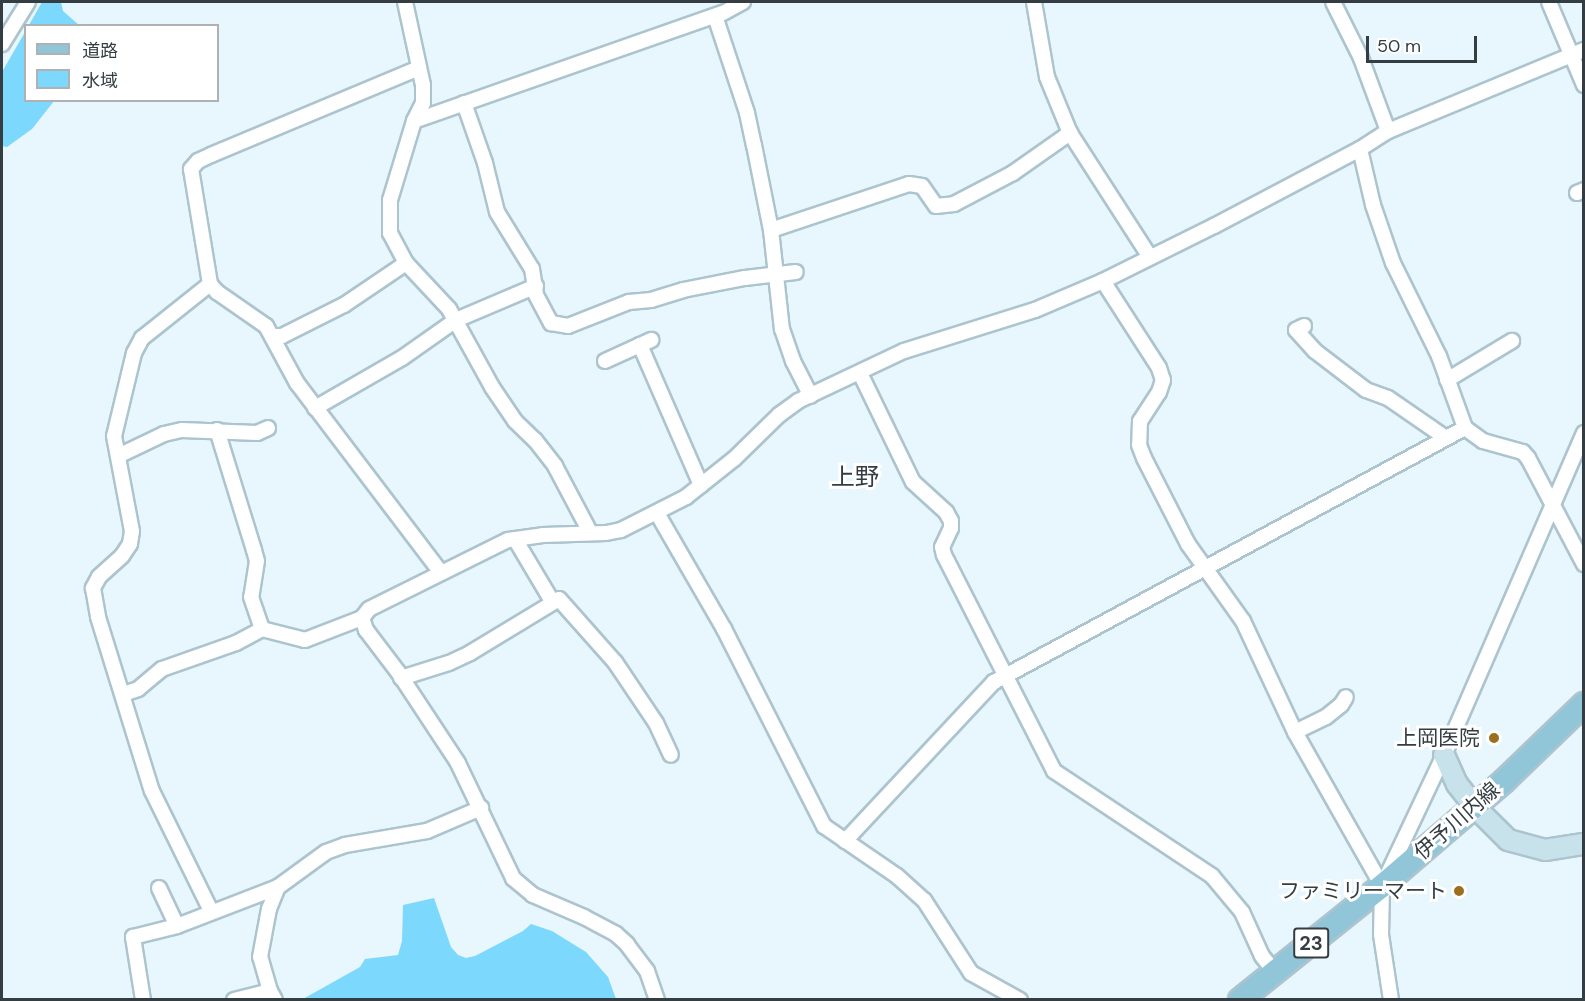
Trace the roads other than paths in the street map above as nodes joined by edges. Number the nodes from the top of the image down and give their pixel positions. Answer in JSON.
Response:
{"nodes":[{"id":1,"x":28,"y":2,"type":"edge"},
{"id":2,"x":405,"y":2,"type":"edge"},
{"id":3,"x":743,"y":2,"type":"edge"},
{"id":4,"x":1034,"y":2,"type":"edge"},
{"id":5,"x":1333,"y":2,"type":"edge"},
{"id":6,"x":1549,"y":2,"type":"edge"},
{"id":7,"x":715,"y":16,"type":"junction"},
{"id":8,"x":2,"y":44,"type":"edge"},
{"id":9,"x":1577,"y":52,"type":"edge"},
{"id":10,"x":419,"y":68,"type":"junction"},
{"id":11,"x":1584,"y":85,"type":"edge"},
{"id":12,"x":464,"y":103,"type":"junction"},
{"id":13,"x":414,"y":121,"type":"junction"},
{"id":14,"x":1388,"y":131,"type":"junction"},
{"id":15,"x":1070,"y":134,"type":"junction"},
{"id":16,"x":1360,"y":149,"type":"junction"},
{"id":17,"x":771,"y":231,"type":"junction"},
{"id":18,"x":1150,"y":257,"type":"junction"},
{"id":19,"x":406,"y":263,"type":"junction"},
{"id":20,"x":776,"y":272,"type":"junction"},
{"id":21,"x":796,"y":272,"type":"dead end"},
{"id":22,"x":1103,"y":281,"type":"junction"},
{"id":23,"x":210,"y":284,"type":"junction"},
{"id":24,"x":536,"y":286,"type":"junction"},
{"id":25,"x":456,"y":320,"type":"junction"},
{"id":26,"x":1304,"y":326,"type":"dead end"},
{"id":27,"x":273,"y":336,"type":"junction"},
{"id":28,"x":1512,"y":341,"type":"dead end"},
{"id":29,"x":605,"y":361,"type":"dead end"},
{"id":30,"x":860,"y":373,"type":"junction"},
{"id":31,"x":1447,"y":380,"type":"junction"},
{"id":32,"x":810,"y":396,"type":"junction"},
{"id":33,"x":315,"y":408,"type":"junction"},
{"id":34,"x":268,"y":428,"type":"dead end"},
{"id":35,"x":1465,"y":428,"type":"junction"},
{"id":36,"x":217,"y":430,"type":"junction"},
{"id":37,"x":1584,"y":433,"type":"edge"},
{"id":38,"x":1446,"y":438,"type":"junction"},
{"id":39,"x":118,"y":456,"type":"junction"},
{"id":40,"x":700,"y":485,"type":"junction"},
{"id":41,"x":1552,"y":504,"type":"junction"},
{"id":42,"x":657,"y":513,"type":"junction"},
{"id":43,"x":590,"y":532,"type":"junction"},
{"id":44,"x":515,"y":539,"type":"junction"},
{"id":45,"x":1584,"y":564,"type":"edge"},
{"id":46,"x":1203,"y":567,"type":"junction"},
{"id":47,"x":441,"y":573,"type":"junction"},
{"id":48,"x":552,"y":601,"type":"junction"},
{"id":49,"x":362,"y":618,"type":"junction"},
{"id":50,"x":262,"y":629,"type":"junction"},
{"id":51,"x":1004,"y":677,"type":"junction"},
{"id":52,"x":401,"y":678,"type":"junction"},
{"id":53,"x":123,"y":694,"type":"junction"},
{"id":54,"x":1346,"y":697,"type":"dead end"},
{"id":55,"x":1584,"y":704,"type":"edge"},
{"id":56,"x":1294,"y":732,"type":"junction"},
{"id":57,"x":671,"y":755,"type":"dead end"},
{"id":58,"x":1444,"y":755,"type":"junction"},
{"id":59,"x":1474,"y":806,"type":"junction"},
{"id":60,"x":480,"y":808,"type":"junction"},
{"id":61,"x":844,"y":841,"type":"junction"},
{"id":62,"x":1584,"y":844,"type":"edge"},
{"id":63,"x":1382,"y":886,"type":"junction"},
{"id":64,"x":278,"y":887,"type":"junction"},
{"id":65,"x":159,"y":888,"type":"dead end"},
{"id":66,"x":211,"y":911,"type":"junction"},
{"id":67,"x":177,"y":926,"type":"junction"},
{"id":68,"x":1274,"y":971,"type":"junction"},
{"id":69,"x":272,"y":995,"type":"edge"},
{"id":70,"x":143,"y":999,"type":"edge"},
{"id":71,"x":234,"y":999,"type":"edge"},
{"id":72,"x":657,"y":999,"type":"edge"},
{"id":73,"x":1020,"y":999,"type":"edge"},
{"id":74,"x":1240,"y":999,"type":"edge"},
{"id":75,"x":1391,"y":999,"type":"edge"}],
"edges":[{"from":1,"to":8,"type":"street"},
{"from":2,"to":10,"type":"street"},
{"from":3,"to":7,"type":"street"},
{"from":4,"to":15,"type":"street"},
{"from":5,"to":14,"type":"street"},
{"from":6,"to":9,"type":"street"},
{"from":7,"to":12,"type":"street"},
{"from":7,"to":17,"type":"street"},
{"from":9,"to":11,"type":"street"},
{"from":9,"to":14,"type":"street"},
{"from":10,"to":13,"type":"street"},
{"from":10,"to":23,"type":"street"},
{"from":12,"to":13,"type":"street"},
{"from":12,"to":24,"type":"street"},
{"from":13,"to":19,"type":"street"},
{"from":14,"to":16,"type":"street"},
{"from":15,"to":17,"type":"street"},
{"from":15,"to":18,"type":"street"},
{"from":16,"to":18,"type":"street"},
{"from":16,"to":31,"type":"street"},
{"from":17,"to":20,"type":"street"},
{"from":18,"to":22,"type":"street"},
{"from":19,"to":25,"type":"street"},
{"from":19,"to":27,"type":"street"},
{"from":20,"to":21,"type":"street"},
{"from":20,"to":24,"type":"street"},
{"from":20,"to":32,"type":"street"},
{"from":22,"to":30,"type":"street"},
{"from":22,"to":46,"type":"street"},
{"from":23,"to":27,"type":"street"},
{"from":23,"to":39,"type":"street"},
{"from":24,"to":25,"type":"street"},
{"from":25,"to":33,"type":"street"},
{"from":25,"to":43,"type":"street"},
{"from":26,"to":38,"type":"street"},
{"from":27,"to":33,"type":"street"},
{"from":28,"to":31,"type":"street"},
{"from":29,"to":40,"type":"street"},
{"from":30,"to":32,"type":"street"},
{"from":30,"to":51,"type":"street"},
{"from":31,"to":35,"type":"street"},
{"from":32,"to":40,"type":"street"},
{"from":33,"to":47,"type":"street"},
{"from":34,"to":36,"type":"street"},
{"from":35,"to":38,"type":"street"},
{"from":35,"to":41,"type":"street"},
{"from":36,"to":39,"type":"street"},
{"from":36,"to":50,"type":"street"},
{"from":37,"to":41,"type":"street"},
{"from":38,"to":46,"type":"street"},
{"from":39,"to":53,"type":"street"},
{"from":40,"to":42,"type":"street"},
{"from":41,"to":45,"type":"street"},
{"from":41,"to":58,"type":"street"},
{"from":42,"to":43,"type":"street"},
{"from":42,"to":61,"type":"street"},
{"from":43,"to":44,"type":"street"},
{"from":44,"to":47,"type":"street"},
{"from":44,"to":48,"type":"street"},
{"from":46,"to":51,"type":"street"},
{"from":46,"to":56,"type":"street"},
{"from":47,"to":49,"type":"street"},
{"from":48,"to":52,"type":"street"},
{"from":48,"to":57,"type":"street"},
{"from":49,"to":50,"type":"street"},
{"from":49,"to":52,"type":"street"},
{"from":50,"to":53,"type":"street"},
{"from":51,"to":61,"type":"street"},
{"from":51,"to":68,"type":"street"},
{"from":52,"to":60,"type":"street"},
{"from":53,"to":66,"type":"street"},
{"from":54,"to":56,"type":"street"},
{"from":55,"to":59,"type":"main road","name":"伊予川内線","number":"23"},
{"from":56,"to":63,"type":"street"},
{"from":58,"to":59,"type":"street"},
{"from":58,"to":63,"type":"street"},
{"from":59,"to":62,"type":"street"},
{"from":59,"to":63,"type":"main road","name":"伊予川内線","number":"23"},
{"from":60,"to":64,"type":"street"},
{"from":60,"to":72,"type":"street"},
{"from":61,"to":73,"type":"street"},
{"from":63,"to":68,"type":"main road","name":"伊予川内線","number":"23"},
{"from":63,"to":75,"type":"street"},
{"from":64,"to":66,"type":"street"},
{"from":64,"to":69,"type":"street"},
{"from":65,"to":67,"type":"street"},
{"from":66,"to":67,"type":"street"},
{"from":67,"to":70,"type":"street"},
{"from":68,"to":74,"type":"main road","name":"伊予川内線","number":"23"},
{"from":69,"to":71,"type":"street"}]}
